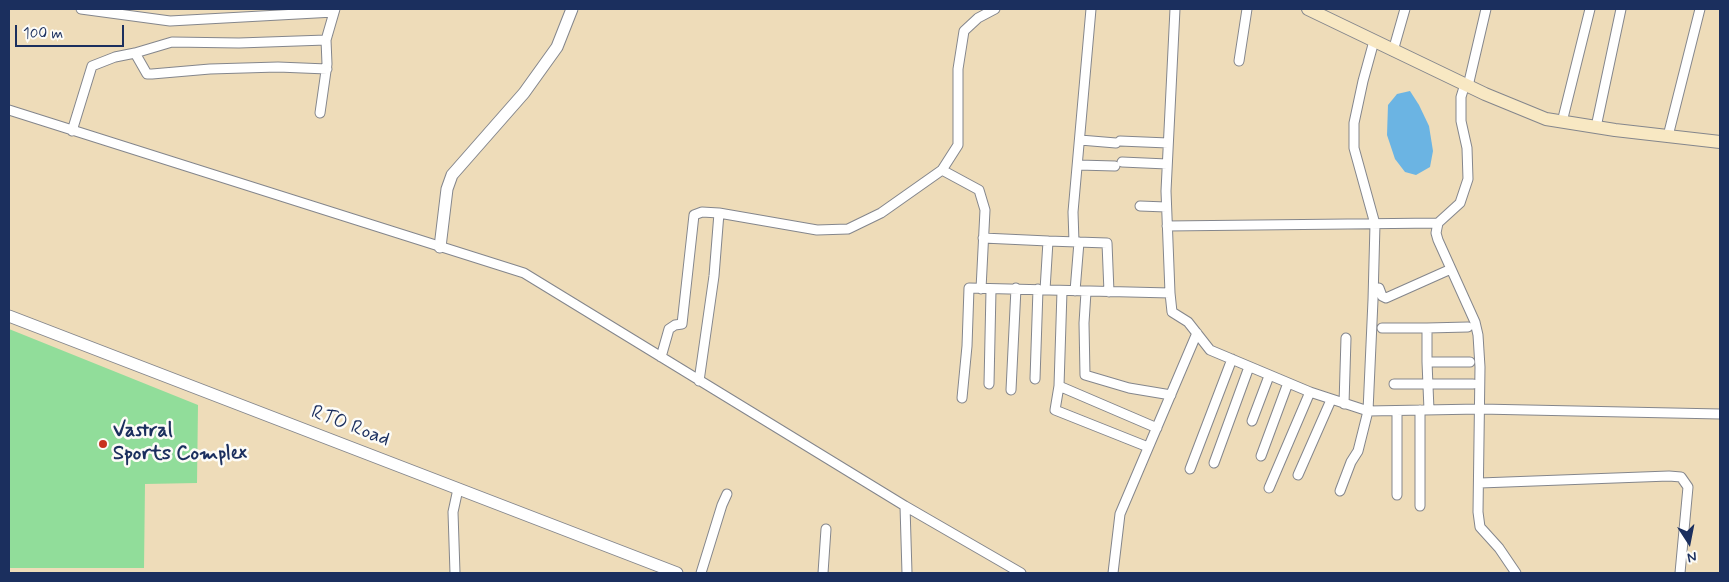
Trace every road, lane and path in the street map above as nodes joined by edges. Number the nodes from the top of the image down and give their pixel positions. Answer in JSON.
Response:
{"nodes":[{"id":1,"x":81,"y":9,"type":"edge"},
{"id":2,"x":572,"y":9,"type":"edge"},
{"id":3,"x":995,"y":9,"type":"edge"},
{"id":4,"x":1091,"y":9,"type":"edge"},
{"id":5,"x":1175,"y":9,"type":"edge"},
{"id":6,"x":1247,"y":9,"type":"edge"},
{"id":7,"x":1308,"y":9,"type":"edge"},
{"id":8,"x":1405,"y":9,"type":"edge"},
{"id":9,"x":1486,"y":9,"type":"edge"},
{"id":10,"x":1590,"y":9,"type":"edge"},
{"id":11,"x":1621,"y":9,"type":"edge"},
{"id":12,"x":1700,"y":9,"type":"edge"},
{"id":13,"x":335,"y":10,"type":"edge"},
{"id":14,"x":326,"y":40,"type":"junction"},
{"id":15,"x":1374,"y":41,"type":"junction"},
{"id":16,"x":1393,"y":51,"type":"junction"},
{"id":17,"x":135,"y":53,"type":"junction"},
{"id":18,"x":1238,"y":61,"type":"dead end"},
{"id":19,"x":327,"y":69,"type":"junction"},
{"id":20,"x":1467,"y":85,"type":"junction"},
{"id":21,"x":9,"y":110,"type":"edge"},
{"id":22,"x":320,"y":113,"type":"dead end"},
{"id":23,"x":1562,"y":122,"type":"junction"},
{"id":24,"x":1596,"y":127,"type":"junction"},
{"id":25,"x":72,"y":131,"type":"junction"},
{"id":26,"x":1668,"y":136,"type":"junction"},
{"id":27,"x":1080,"y":140,"type":"junction"},
{"id":28,"x":1720,"y":142,"type":"edge"},
{"id":29,"x":1168,"y":143,"type":"junction"},
{"id":30,"x":1167,"y":164,"type":"junction"},
{"id":31,"x":1078,"y":165,"type":"junction"},
{"id":32,"x":942,"y":170,"type":"junction"},
{"id":33,"x":1140,"y":206,"type":"dead end"},
{"id":34,"x":1166,"y":206,"type":"junction"},
{"id":35,"x":719,"y":213,"type":"junction"},
{"id":36,"x":1438,"y":223,"type":"junction"},
{"id":37,"x":1375,"y":224,"type":"junction"},
{"id":38,"x":1167,"y":226,"type":"junction"},
{"id":39,"x":983,"y":238,"type":"junction"},
{"id":40,"x":1048,"y":241,"type":"junction"},
{"id":41,"x":1076,"y":242,"type":"junction"},
{"id":42,"x":440,"y":247,"type":"junction"},
{"id":43,"x":1451,"y":269,"type":"junction"},
{"id":44,"x":1016,"y":288,"type":"junction"},
{"id":45,"x":1379,"y":288,"type":"dead end"},
{"id":46,"x":980,"y":289,"type":"junction"},
{"id":47,"x":991,"y":290,"type":"junction"},
{"id":48,"x":1042,"y":290,"type":"junction"},
{"id":49,"x":1062,"y":291,"type":"junction"},
{"id":50,"x":1075,"y":291,"type":"junction"},
{"id":51,"x":1086,"y":292,"type":"junction"},
{"id":52,"x":1109,"y":292,"type":"junction"},
{"id":53,"x":1170,"y":293,"type":"junction"},
{"id":54,"x":9,"y":316,"type":"edge"},
{"id":55,"x":1468,"y":327,"type":"dead end"},
{"id":56,"x":1382,"y":328,"type":"dead end"},
{"id":57,"x":1427,"y":328,"type":"junction"},
{"id":58,"x":1196,"y":333,"type":"junction"},
{"id":59,"x":1346,"y":338,"type":"dead end"},
{"id":60,"x":661,"y":357,"type":"junction"},
{"id":61,"x":1232,"y":359,"type":"junction"},
{"id":62,"x":1427,"y":362,"type":"junction"},
{"id":63,"x":1470,"y":362,"type":"dead end"},
{"id":64,"x":1249,"y":367,"type":"junction"},
{"id":65,"x":1269,"y":376,"type":"junction"},
{"id":66,"x":1035,"y":379,"type":"dead end"},
{"id":67,"x":700,"y":381,"type":"junction"},
{"id":68,"x":1288,"y":383,"type":"junction"},
{"id":69,"x":989,"y":384,"type":"dead end"},
{"id":70,"x":1394,"y":384,"type":"dead end"},
{"id":71,"x":1428,"y":384,"type":"junction"},
{"id":72,"x":1473,"y":384,"type":"dead end"},
{"id":73,"x":1059,"y":386,"type":"junction"},
{"id":74,"x":1011,"y":390,"type":"dead end"},
{"id":75,"x":1310,"y":392,"type":"junction"},
{"id":76,"x":1170,"y":395,"type":"junction"},
{"id":77,"x":962,"y":398,"type":"dead end"},
{"id":78,"x":1331,"y":400,"type":"junction"},
{"id":79,"x":1344,"y":404,"type":"junction"},
{"id":80,"x":1397,"y":410,"type":"junction"},
{"id":81,"x":1424,"y":410,"type":"junction"},
{"id":82,"x":1480,"y":410,"type":"junction"},
{"id":83,"x":1368,"y":411,"type":"junction"},
{"id":84,"x":1720,"y":414,"type":"edge"},
{"id":85,"x":1252,"y":421,"type":"dead end"},
{"id":86,"x":1156,"y":428,"type":"junction"},
{"id":87,"x":1148,"y":447,"type":"junction"},
{"id":88,"x":1261,"y":456,"type":"dead end"},
{"id":89,"x":1214,"y":463,"type":"dead end"},
{"id":90,"x":1190,"y":469,"type":"dead end"},
{"id":91,"x":1298,"y":475,"type":"dead end"},
{"id":92,"x":1480,"y":484,"type":"junction"},
{"id":93,"x":1269,"y":488,"type":"dead end"},
{"id":94,"x":458,"y":489,"type":"junction"},
{"id":95,"x":1340,"y":491,"type":"dead end"},
{"id":96,"x":727,"y":494,"type":"dead end"},
{"id":97,"x":1397,"y":495,"type":"dead end"},
{"id":98,"x":905,"y":506,"type":"junction"},
{"id":99,"x":1420,"y":506,"type":"dead end"},
{"id":100,"x":826,"y":529,"type":"dead end"},
{"id":101,"x":1011,"y":570,"type":"edge"},
{"id":102,"x":455,"y":573,"type":"edge"},
{"id":103,"x":677,"y":573,"type":"edge"},
{"id":104,"x":701,"y":573,"type":"edge"},
{"id":105,"x":823,"y":573,"type":"edge"},
{"id":106,"x":907,"y":573,"type":"edge"},
{"id":107,"x":1022,"y":573,"type":"edge"},
{"id":108,"x":1113,"y":573,"type":"edge"},
{"id":109,"x":1516,"y":573,"type":"edge"},
{"id":110,"x":1680,"y":573,"type":"edge"}],
"edges":[{"from":1,"to":13,"type":"street"},
{"from":2,"to":42,"type":"street"},
{"from":3,"to":32,"type":"street"},
{"from":4,"to":27,"type":"street"},
{"from":5,"to":29,"type":"street"},
{"from":6,"to":18,"type":"street"},
{"from":7,"to":15,"type":"main road"},
{"from":8,"to":16,"type":"street"},
{"from":9,"to":20,"type":"street"},
{"from":10,"to":23,"type":"street"},
{"from":11,"to":24,"type":"street"},
{"from":12,"to":26,"type":"street"},
{"from":13,"to":14,"type":"street"},
{"from":14,"to":17,"type":"street"},
{"from":14,"to":19,"type":"street"},
{"from":15,"to":16,"type":"main road"},
{"from":15,"to":37,"type":"street"},
{"from":16,"to":20,"type":"main road"},
{"from":17,"to":19,"type":"street"},
{"from":17,"to":25,"type":"street"},
{"from":19,"to":22,"type":"street"},
{"from":20,"to":23,"type":"main road"},
{"from":20,"to":36,"type":"street"},
{"from":21,"to":25,"type":"street"},
{"from":23,"to":24,"type":"main road"},
{"from":24,"to":26,"type":"main road"},
{"from":25,"to":42,"type":"street"},
{"from":26,"to":28,"type":"main road"},
{"from":27,"to":29,"type":"street"},
{"from":27,"to":31,"type":"street"},
{"from":29,"to":30,"type":"street"},
{"from":30,"to":31,"type":"street"},
{"from":30,"to":34,"type":"street"},
{"from":31,"to":41,"type":"street"},
{"from":32,"to":35,"type":"street"},
{"from":32,"to":39,"type":"street"},
{"from":33,"to":34,"type":"street"},
{"from":34,"to":38,"type":"street"},
{"from":35,"to":60,"type":"street"},
{"from":35,"to":67,"type":"street"},
{"from":36,"to":37,"type":"street"},
{"from":36,"to":43,"type":"street"},
{"from":37,"to":38,"type":"street"},
{"from":37,"to":83,"type":"street"},
{"from":38,"to":53,"type":"street"},
{"from":39,"to":40,"type":"street"},
{"from":39,"to":46,"type":"street"},
{"from":40,"to":41,"type":"street"},
{"from":40,"to":48,"type":"street"},
{"from":41,"to":50,"type":"street"},
{"from":41,"to":52,"type":"street"},
{"from":42,"to":60,"type":"street"},
{"from":43,"to":45,"type":"street"},
{"from":43,"to":82,"type":"street"},
{"from":44,"to":47,"type":"street"},
{"from":44,"to":48,"type":"street"},
{"from":44,"to":74,"type":"street"},
{"from":46,"to":47,"type":"street"},
{"from":46,"to":77,"type":"street"},
{"from":47,"to":69,"type":"street"},
{"from":48,"to":49,"type":"street"},
{"from":48,"to":66,"type":"street"},
{"from":49,"to":50,"type":"street"},
{"from":49,"to":73,"type":"street"},
{"from":50,"to":51,"type":"street"},
{"from":51,"to":52,"type":"street"},
{"from":51,"to":76,"type":"street"},
{"from":52,"to":53,"type":"street"},
{"from":53,"to":58,"type":"street"},
{"from":54,"to":94,"type":"street","name":"RTO Road"},
{"from":55,"to":57,"type":"street"},
{"from":56,"to":57,"type":"street"},
{"from":57,"to":62,"type":"street"},
{"from":58,"to":61,"type":"street"},
{"from":58,"to":76,"type":"street"},
{"from":59,"to":79,"type":"street"},
{"from":60,"to":67,"type":"street"},
{"from":61,"to":64,"type":"street"},
{"from":61,"to":90,"type":"street"},
{"from":62,"to":63,"type":"street"},
{"from":62,"to":71,"type":"street"},
{"from":64,"to":65,"type":"street"},
{"from":64,"to":89,"type":"street"},
{"from":65,"to":68,"type":"street"},
{"from":65,"to":85,"type":"street"},
{"from":67,"to":98,"type":"street"},
{"from":68,"to":75,"type":"street"},
{"from":68,"to":88,"type":"street"},
{"from":70,"to":71,"type":"street"},
{"from":71,"to":72,"type":"street"},
{"from":71,"to":81,"type":"street"},
{"from":73,"to":86,"type":"street"},
{"from":73,"to":87,"type":"street"},
{"from":75,"to":78,"type":"street"},
{"from":75,"to":93,"type":"street"},
{"from":76,"to":86,"type":"street"},
{"from":78,"to":79,"type":"street"},
{"from":78,"to":91,"type":"street"},
{"from":79,"to":83,"type":"street"},
{"from":80,"to":81,"type":"street"},
{"from":80,"to":83,"type":"street"},
{"from":80,"to":97,"type":"street"},
{"from":81,"to":82,"type":"street"},
{"from":81,"to":99,"type":"street"},
{"from":82,"to":84,"type":"street"},
{"from":82,"to":92,"type":"street"},
{"from":83,"to":95,"type":"street"},
{"from":86,"to":87,"type":"street"},
{"from":87,"to":108,"type":"street"},
{"from":92,"to":109,"type":"street"},
{"from":92,"to":110,"type":"street"},
{"from":94,"to":102,"type":"street"},
{"from":94,"to":103,"type":"street","name":"RTO Road"},
{"from":96,"to":104,"type":"street"},
{"from":98,"to":101,"type":"street"},
{"from":98,"to":106,"type":"street"},
{"from":100,"to":105,"type":"street"},
{"from":101,"to":107,"type":"street"}]}
